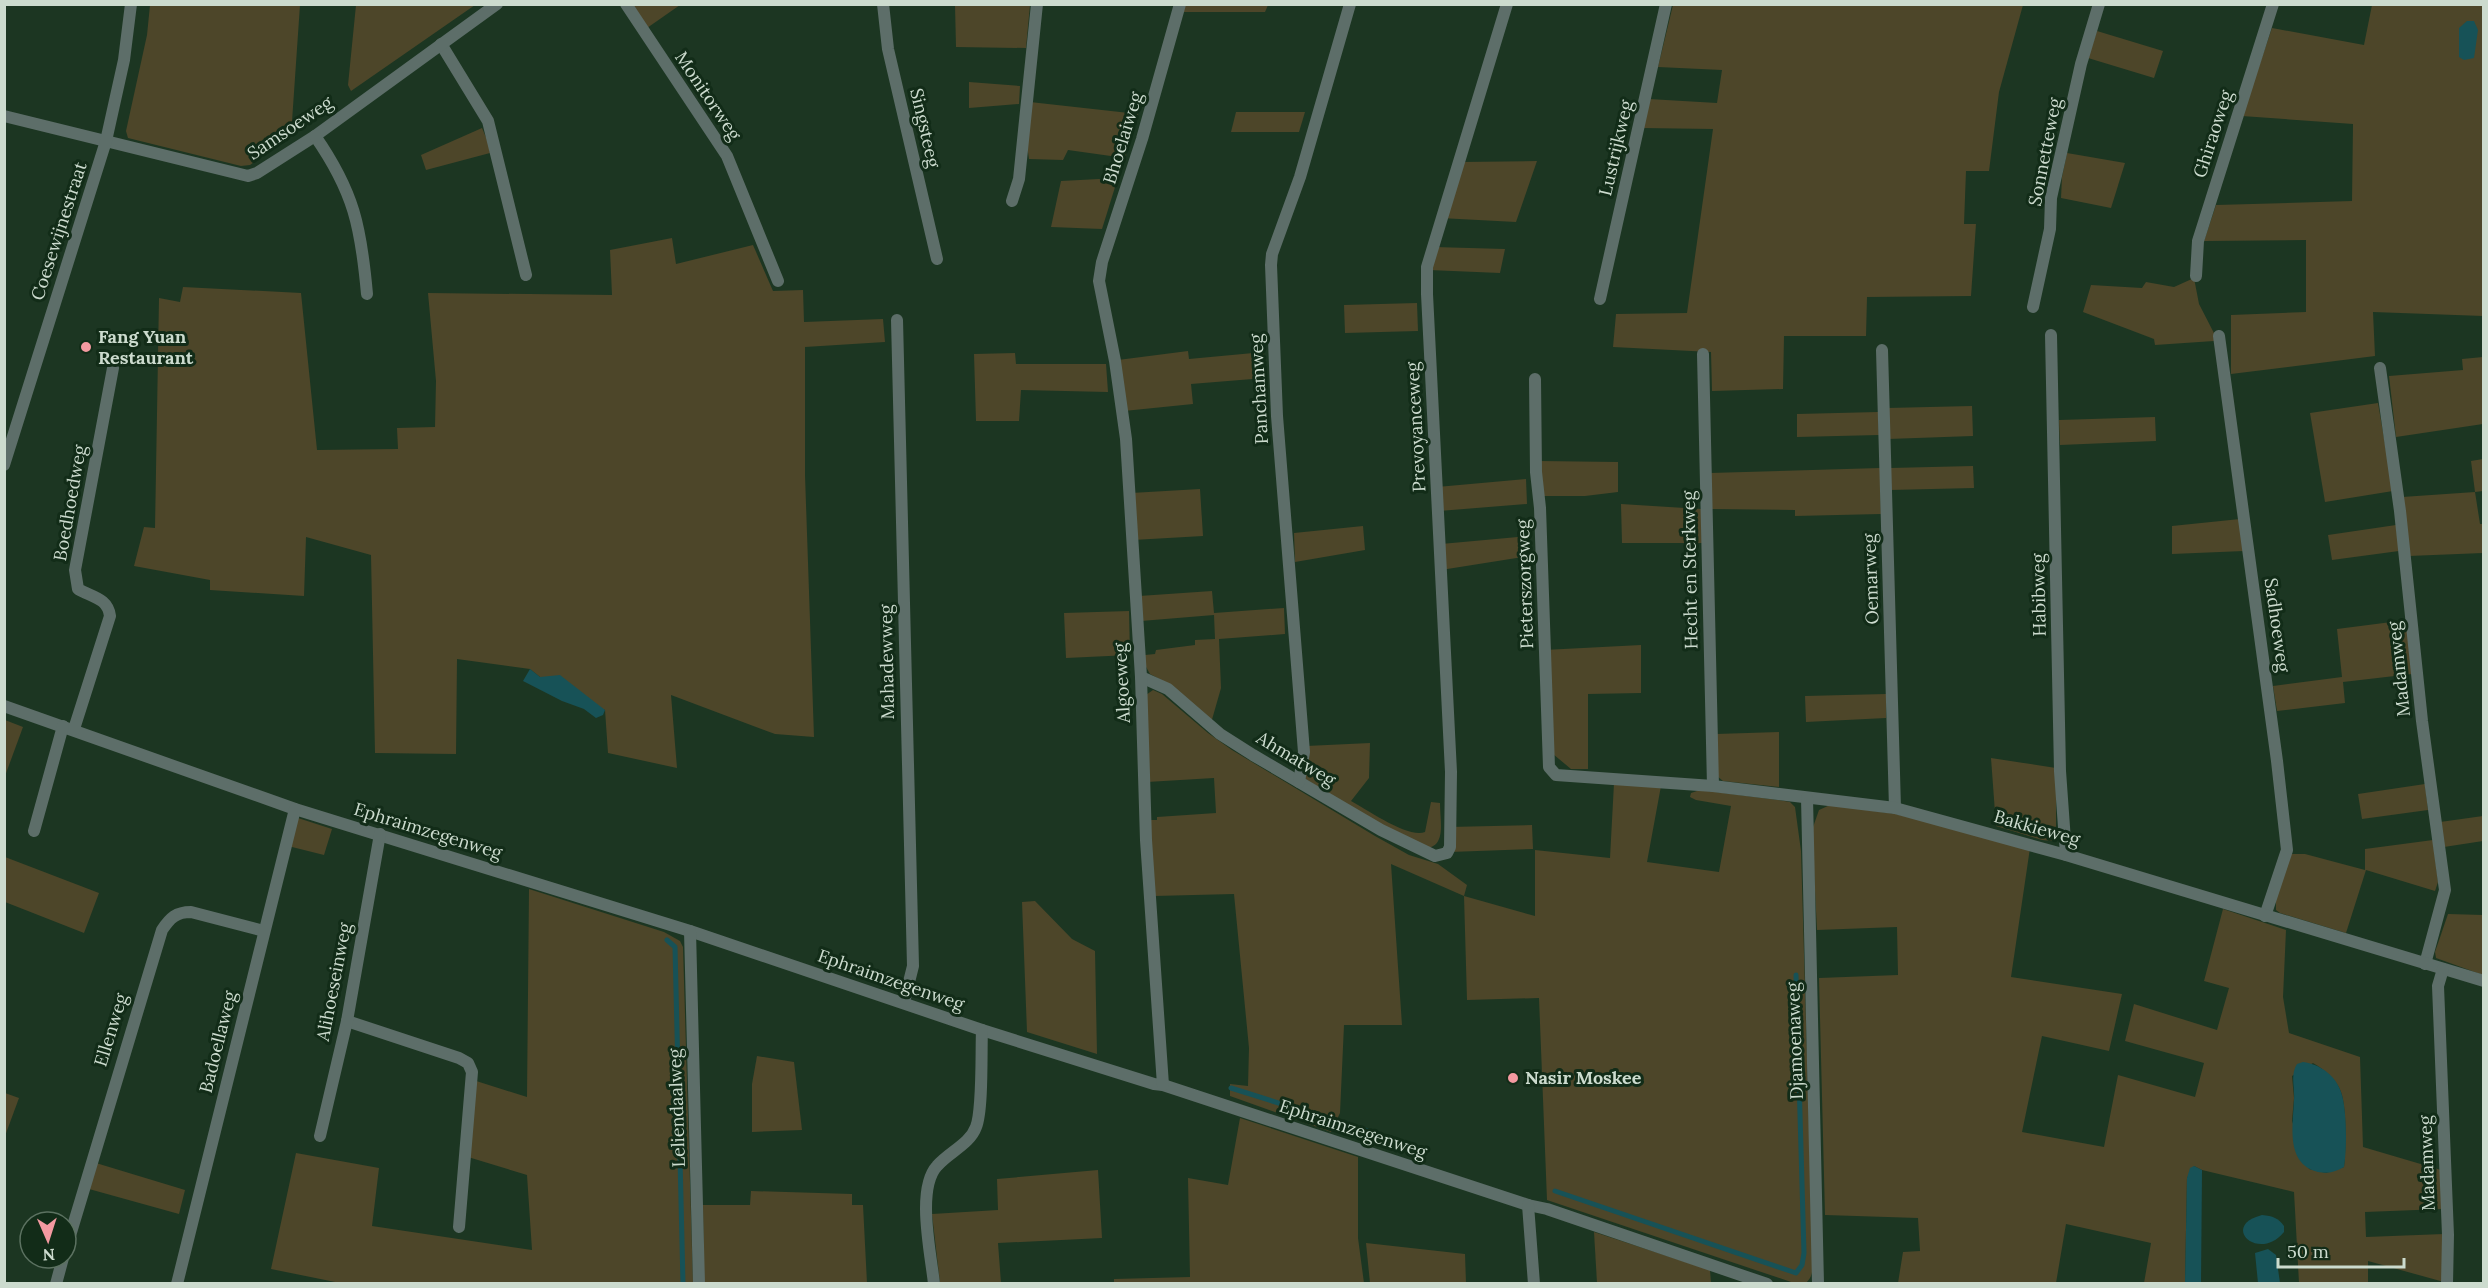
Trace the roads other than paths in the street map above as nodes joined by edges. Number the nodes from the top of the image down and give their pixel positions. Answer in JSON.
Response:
{"nodes":[{"id":1,"x":131,"y":4,"type":"edge"},
{"id":2,"x":497,"y":4,"type":"edge"},
{"id":3,"x":626,"y":4,"type":"edge"},
{"id":4,"x":883,"y":4,"type":"edge"},
{"id":5,"x":1037,"y":4,"type":"edge"},
{"id":6,"x":1180,"y":4,"type":"edge"},
{"id":7,"x":1350,"y":4,"type":"edge"},
{"id":8,"x":1507,"y":4,"type":"edge"},
{"id":9,"x":1666,"y":4,"type":"edge"},
{"id":10,"x":2099,"y":4,"type":"edge"},
{"id":11,"x":2273,"y":4,"type":"edge"},
{"id":12,"x":441,"y":44,"type":"junction"},
{"id":13,"x":4,"y":116,"type":"edge"},
{"id":14,"x":315,"y":136,"type":"junction"},
{"id":15,"x":106,"y":141,"type":"junction"},
{"id":16,"x":1012,"y":201,"type":"dead end"},
{"id":17,"x":937,"y":259,"type":"dead end"},
{"id":18,"x":526,"y":275,"type":"dead end"},
{"id":19,"x":2196,"y":276,"type":"dead end"},
{"id":20,"x":778,"y":281,"type":"dead end"},
{"id":21,"x":1099,"y":281,"type":"joint"},
{"id":22,"x":367,"y":294,"type":"dead end"},
{"id":23,"x":1600,"y":299,"type":"dead end"},
{"id":24,"x":2033,"y":307,"type":"dead end"},
{"id":25,"x":897,"y":320,"type":"dead end"},
{"id":26,"x":2051,"y":335,"type":"dead end"},
{"id":27,"x":2219,"y":336,"type":"dead end"},
{"id":28,"x":1882,"y":350,"type":"dead end"},
{"id":29,"x":1703,"y":354,"type":"dead end"},
{"id":30,"x":113,"y":368,"type":"dead end"},
{"id":31,"x":2380,"y":368,"type":"dead end"},
{"id":32,"x":1535,"y":379,"type":"dead end"},
{"id":33,"x":8,"y":440,"type":"edge"},
{"id":34,"x":4,"y":465,"type":"edge"},
{"id":35,"x":1141,"y":677,"type":"junction"},
{"id":36,"x":4,"y":706,"type":"edge"},
{"id":37,"x":69,"y":727,"type":"junction"},
{"id":38,"x":1567,"y":776,"type":"joint"},
{"id":39,"x":1299,"y":782,"type":"junction"},
{"id":40,"x":1713,"y":786,"type":"junction"},
{"id":41,"x":1807,"y":798,"type":"junction"},
{"id":42,"x":1895,"y":808,"type":"junction"},
{"id":43,"x":295,"y":809,"type":"junction"},
{"id":44,"x":34,"y":831,"type":"dead end"},
{"id":45,"x":380,"y":834,"type":"junction"},
{"id":46,"x":2066,"y":855,"type":"junction"},
{"id":47,"x":1442,"y":856,"type":"joint"},
{"id":48,"x":2265,"y":916,"type":"junction"},
{"id":49,"x":264,"y":931,"type":"junction"},
{"id":50,"x":690,"y":931,"type":"junction"},
{"id":51,"x":2425,"y":964,"type":"junction"},
{"id":52,"x":2443,"y":969,"type":"junction"},
{"id":53,"x":2484,"y":981,"type":"edge"},
{"id":54,"x":904,"y":1002,"type":"junction"},
{"id":55,"x":347,"y":1021,"type":"junction"},
{"id":56,"x":982,"y":1030,"type":"junction"},
{"id":57,"x":1163,"y":1085,"type":"junction"},
{"id":58,"x":320,"y":1136,"type":"dead end"},
{"id":59,"x":1528,"y":1205,"type":"junction"},
{"id":60,"x":78,"y":1210,"type":"edge"},
{"id":61,"x":459,"y":1227,"type":"dead end"},
{"id":62,"x":177,"y":1284,"type":"edge"},
{"id":63,"x":699,"y":1284,"type":"edge"},
{"id":64,"x":934,"y":1284,"type":"edge"},
{"id":65,"x":1534,"y":1284,"type":"edge"},
{"id":66,"x":1767,"y":1284,"type":"edge"},
{"id":67,"x":1818,"y":1284,"type":"edge"},
{"id":68,"x":2447,"y":1284,"type":"edge"}],
"edges":[{"from":1,"to":15,"type":"street","name":"Coesewijnestraat"},
{"from":2,"to":12,"type":"street","name":"Samsoeweg"},
{"from":3,"to":20,"type":"street","name":"Monitorweg"},
{"from":4,"to":17,"type":"street","name":"Singsteeg"},
{"from":5,"to":16,"type":"street"},
{"from":6,"to":21,"type":"street","name":"Bhoelaiweg"},
{"from":7,"to":39,"type":"street","name":"Panchamweg"},
{"from":8,"to":47,"type":"street","name":"Prevoyanceweg"},
{"from":9,"to":23,"type":"street","name":"Lustrijkweg"},
{"from":10,"to":24,"type":"street","name":"Sonnetteweg"},
{"from":11,"to":19,"type":"street","name":"Ghiraoweg"},
{"from":12,"to":14,"type":"street","name":"Samsoeweg"},
{"from":12,"to":18,"type":"street"},
{"from":13,"to":15,"type":"street","name":"Samsoeweg"},
{"from":14,"to":15,"type":"street","name":"Samsoeweg"},
{"from":14,"to":22,"type":"street"},
{"from":15,"to":33,"type":"street","name":"Coesewijnestraat"},
{"from":21,"to":35,"type":"street","name":"Algoeweg"},
{"from":25,"to":54,"type":"street","name":"Mahadewweg"},
{"from":26,"to":46,"type":"street","name":"Habibweg"},
{"from":27,"to":48,"type":"street","name":"Sadhoeweg"},
{"from":28,"to":42,"type":"street","name":"Oemarweg"},
{"from":29,"to":40,"type":"street","name":"Hecht en Sterkweg"},
{"from":30,"to":37,"type":"street","name":"Boedhoedweg"},
{"from":31,"to":51,"type":"street","name":"Madamweg"},
{"from":32,"to":38,"type":"street","name":"Pieterszorgweg"},
{"from":33,"to":34,"type":"street","name":"Coesewijnestraat"},
{"from":35,"to":39,"type":"street","name":"Ahmatweg"},
{"from":35,"to":57,"type":"street","name":"Algoeweg"},
{"from":36,"to":37,"type":"street","name":"Ephraimzegenweg"},
{"from":37,"to":43,"type":"street","name":"Ephraimzegenweg"},
{"from":37,"to":44,"type":"street"},
{"from":38,"to":40,"type":"street","name":"Bakkieweg"},
{"from":39,"to":47,"type":"street","name":"Ahmatweg"},
{"from":40,"to":41,"type":"street","name":"Bakkieweg"},
{"from":41,"to":42,"type":"street","name":"Bakkieweg"},
{"from":41,"to":67,"type":"street","name":"Djamoenaweg"},
{"from":42,"to":46,"type":"street","name":"Bakkieweg"},
{"from":43,"to":45,"type":"street","name":"Ephraimzegenweg"},
{"from":43,"to":49,"type":"street","name":"Badoellaweg"},
{"from":45,"to":50,"type":"street","name":"Ephraimzegenweg"},
{"from":45,"to":55,"type":"street","name":"Alihoeseinweg"},
{"from":46,"to":48,"type":"street","name":"Bakkieweg"},
{"from":48,"to":51,"type":"street","name":"Bakkieweg"},
{"from":49,"to":60,"type":"street","name":"Ellenweg"},
{"from":49,"to":62,"type":"street","name":"Badoellaweg"},
{"from":50,"to":54,"type":"street","name":"Ephraimzegenweg"},
{"from":50,"to":63,"type":"street","name":"Leliendaalweg"},
{"from":51,"to":52,"type":"street","name":"Bakkieweg"},
{"from":52,"to":53,"type":"street","name":"Bakkieweg"},
{"from":52,"to":68,"type":"street","name":"Madamweg"},
{"from":54,"to":56,"type":"street","name":"Ephraimzegenweg"},
{"from":55,"to":58,"type":"street","name":"Alihoeseinweg"},
{"from":55,"to":61,"type":"street"},
{"from":56,"to":57,"type":"street","name":"Ephraimzegenweg"},
{"from":56,"to":64,"type":"street"},
{"from":57,"to":59,"type":"street","name":"Ephraimzegenweg"},
{"from":59,"to":65,"type":"street"},
{"from":59,"to":66,"type":"street","name":"Ephraimzegenweg"}]}
